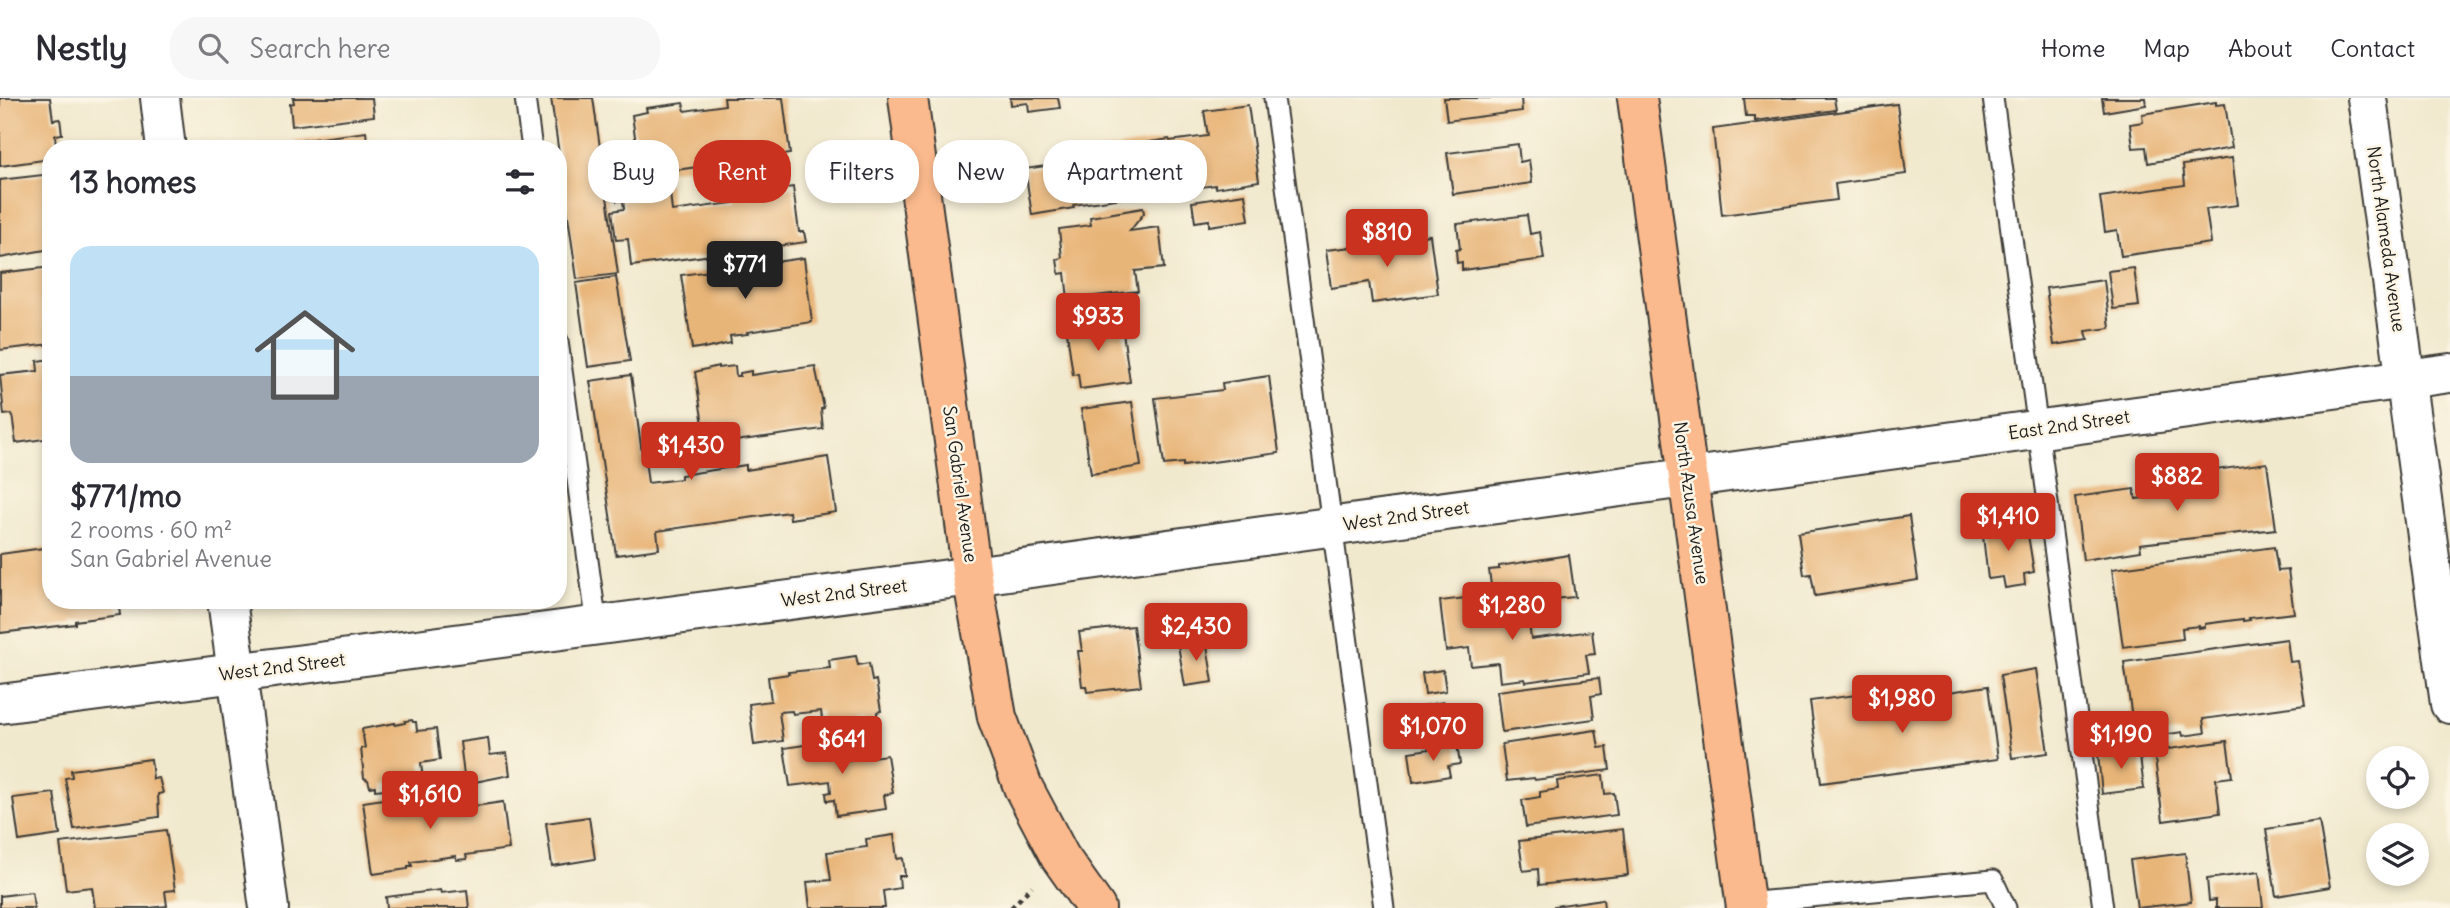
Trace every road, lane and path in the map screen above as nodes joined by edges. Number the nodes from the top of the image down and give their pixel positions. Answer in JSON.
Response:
{"nodes":[{"id":1,"x":160,"y":98,"type":"edge"},
{"id":2,"x":525,"y":98,"type":"edge"},
{"id":3,"x":908,"y":98,"type":"edge"},
{"id":4,"x":1275,"y":98,"type":"edge"},
{"id":5,"x":1637,"y":98,"type":"edge"},
{"id":6,"x":1993,"y":98,"type":"edge"},
{"id":7,"x":2367,"y":98,"type":"edge"},
{"id":8,"x":165,"y":140,"type":"edge"},
{"id":9,"x":531,"y":140,"type":"edge"},
{"id":10,"x":2450,"y":373,"type":"edge"},
{"id":11,"x":2406,"y":379,"type":"junction"},
{"id":12,"x":567,"y":407,"type":"edge"},
{"id":13,"x":2039,"y":429,"type":"junction"},
{"id":14,"x":1688,"y":476,"type":"junction"},
{"id":15,"x":1332,"y":526,"type":"junction"},
{"id":16,"x":972,"y":576,"type":"junction"},
{"id":17,"x":228,"y":609,"type":"edge"},
{"id":18,"x":597,"y":626,"type":"junction"},
{"id":19,"x":237,"y":673,"type":"junction"},
{"id":20,"x":0,"y":704,"type":"edge"},
{"id":21,"x":2450,"y":704,"type":"edge"},
{"id":22,"x":1746,"y":906,"type":"edge"},
{"id":23,"x":269,"y":908,"type":"edge"},
{"id":24,"x":1096,"y":908,"type":"edge"},
{"id":25,"x":1384,"y":908,"type":"edge"},
{"id":26,"x":2006,"y":908,"type":"edge"},
{"id":27,"x":2103,"y":908,"type":"edge"}],
"edges":[{"from":1,"to":8,"type":"street"},
{"from":2,"to":9,"type":"lane"},
{"from":3,"to":16,"type":"main road","name":"San Gabriel Avenue"},
{"from":4,"to":15,"type":"lane"},
{"from":5,"to":14,"type":"main road","name":"North Azusa Avenue"},
{"from":6,"to":13,"type":"lane"},
{"from":7,"to":11,"type":"street","name":"North Alameda Avenue"},
{"from":10,"to":11,"type":"street","name":"East 2nd Street"},
{"from":11,"to":13,"type":"street","name":"East 2nd Street"},
{"from":11,"to":21,"type":"street","name":"North Alameda Avenue"},
{"from":12,"to":18,"type":"lane"},
{"from":13,"to":14,"type":"street","name":"East 2nd Street"},
{"from":13,"to":27,"type":"lane"},
{"from":14,"to":15,"type":"street","name":"West 2nd Street"},
{"from":14,"to":22,"type":"main road","name":"North Azusa Avenue"},
{"from":15,"to":16,"type":"street","name":"West 2nd Street"},
{"from":15,"to":25,"type":"lane"},
{"from":16,"to":18,"type":"street","name":"West 2nd Street"},
{"from":16,"to":24,"type":"main road","name":"San Gabriel Avenue"},
{"from":17,"to":19,"type":"street"},
{"from":18,"to":19,"type":"street","name":"West 2nd Street"},
{"from":19,"to":20,"type":"street","name":"West 2nd Street"},
{"from":19,"to":23,"type":"street"},
{"from":22,"to":26,"type":"lane"}]}
